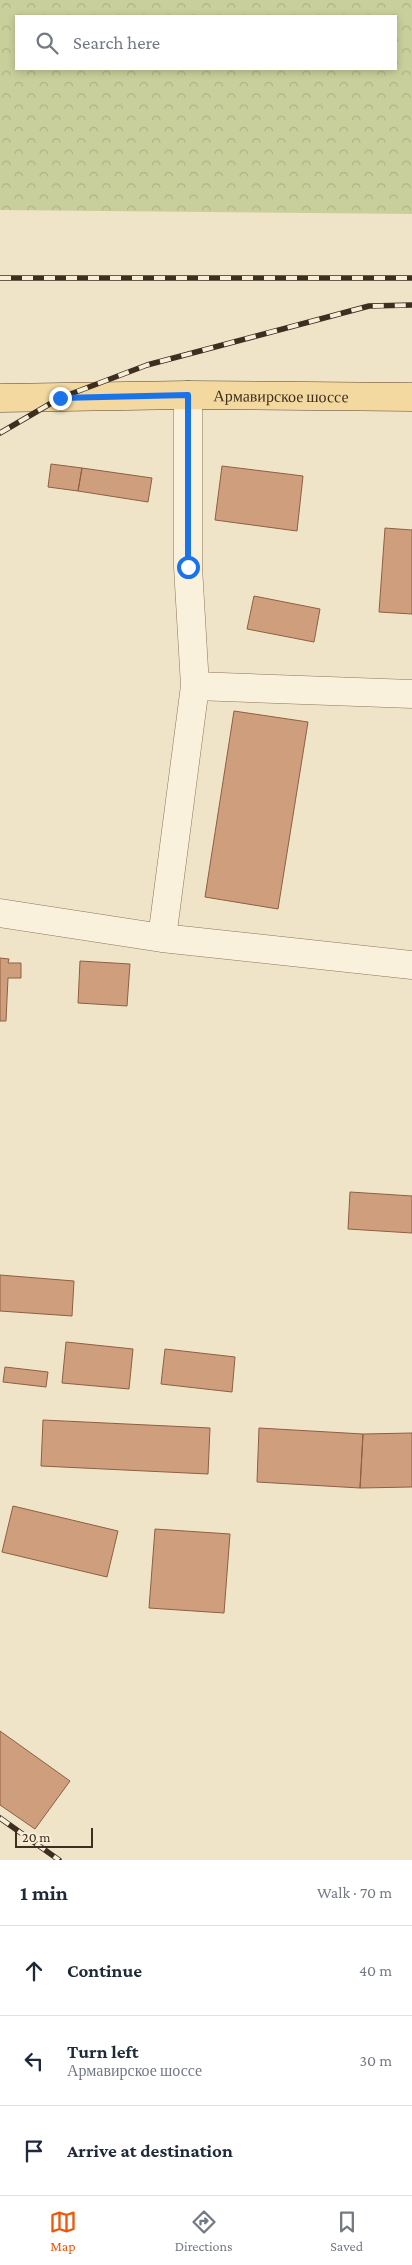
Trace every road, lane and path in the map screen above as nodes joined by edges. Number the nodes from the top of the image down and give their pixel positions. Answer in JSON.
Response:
{"nodes":[{"id":1,"x":188,"y":395,"type":"junction"},
{"id":2,"x":412,"y":397,"type":"edge"},
{"id":3,"x":0,"y":398,"type":"edge"},
{"id":4,"x":195,"y":686,"type":"junction"},
{"id":5,"x":412,"y":694,"type":"edge"},
{"id":6,"x":0,"y":914,"type":"edge"},
{"id":7,"x":162,"y":938,"type":"junction"},
{"id":8,"x":412,"y":965,"type":"edge"}],
"edges":[{"from":1,"to":2,"type":"main road","name":"Армавирское шоссе"},
{"from":1,"to":3,"type":"main road","name":"Армавирское шоссе"},
{"from":1,"to":4,"type":"lane"},
{"from":4,"to":5,"type":"lane"},
{"from":4,"to":7,"type":"lane"},
{"from":6,"to":7,"type":"lane"},
{"from":7,"to":8,"type":"lane"}]}
